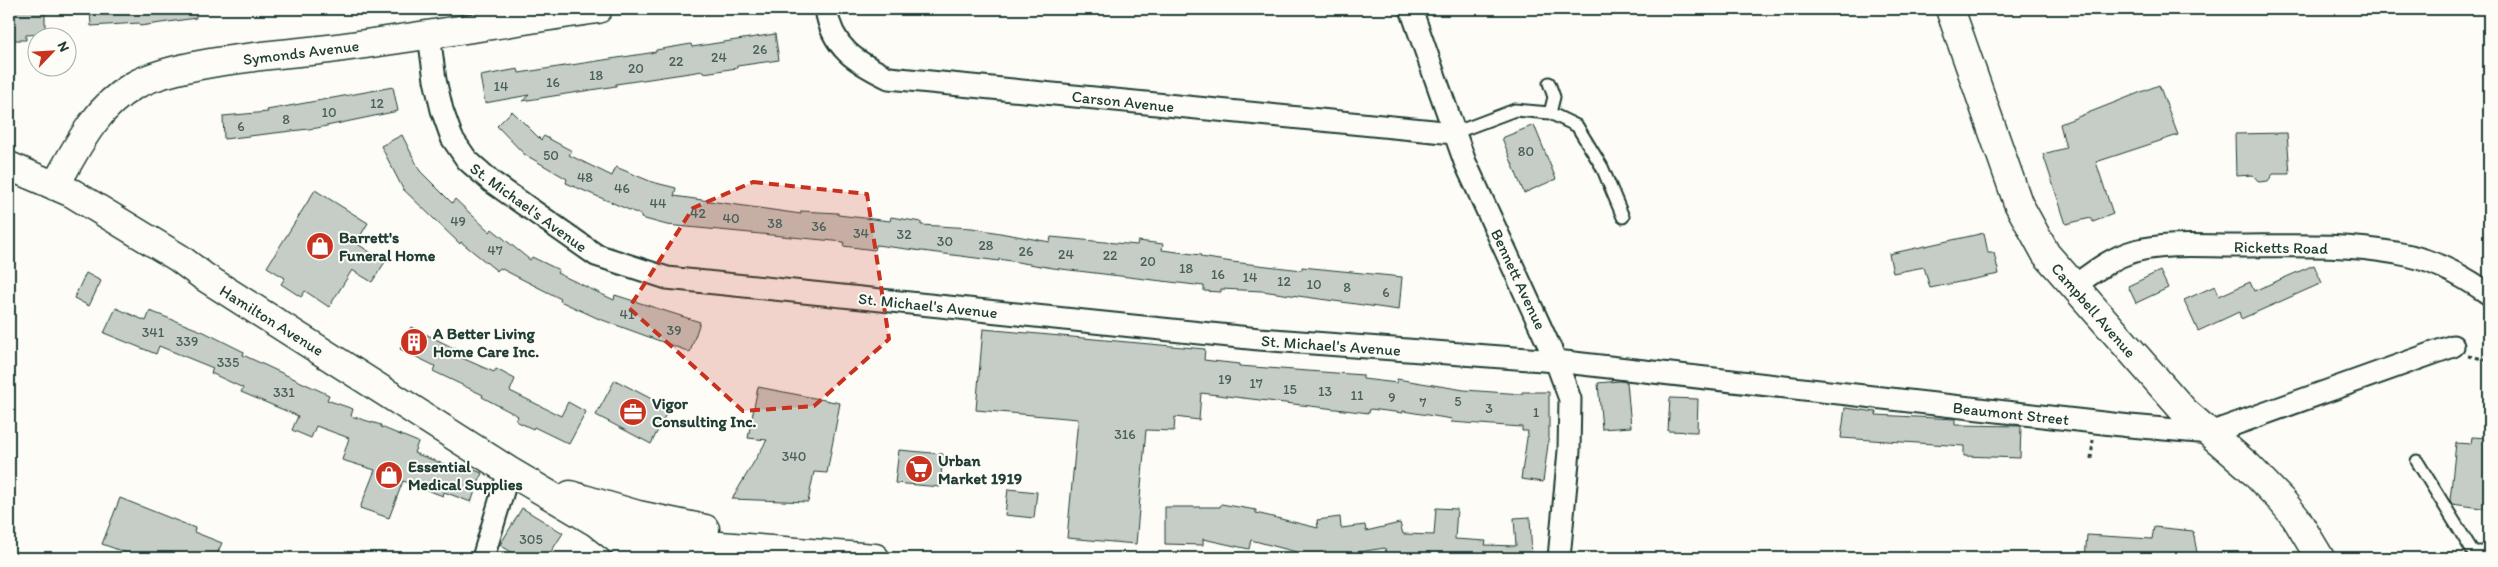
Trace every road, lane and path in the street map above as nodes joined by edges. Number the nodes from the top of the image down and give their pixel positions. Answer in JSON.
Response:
{"nodes":[{"id":1,"x":598,"y":9,"type":"edge"},
{"id":2,"x":826,"y":9,"type":"edge"},
{"id":3,"x":1411,"y":9,"type":"edge"},
{"id":4,"x":1950,"y":9,"type":"edge"},
{"id":5,"x":429,"y":35,"type":"junction"},
{"id":6,"x":1549,"y":83,"type":"dead end"},
{"id":7,"x":1550,"y":113,"type":"junction"},
{"id":8,"x":1454,"y":133,"type":"junction"},
{"id":9,"x":9,"y":166,"type":"edge"},
{"id":10,"x":55,"y":186,"type":"junction"},
{"id":11,"x":1623,"y":217,"type":"dead end"},
{"id":12,"x":2073,"y":287,"type":"junction"},
{"id":13,"x":2489,"y":294,"type":"edge"},
{"id":14,"x":2453,"y":346,"type":"dead end"},
{"id":15,"x":1556,"y":361,"type":"junction"},
{"id":16,"x":2210,"y":433,"type":"junction"},
{"id":17,"x":2417,"y":461,"type":"dead end"},
{"id":18,"x":520,"y":477,"type":"junction"},
{"id":19,"x":638,"y":515,"type":"junction"},
{"id":20,"x":697,"y":551,"type":"edge"},
{"id":21,"x":656,"y":552,"type":"edge"},
{"id":22,"x":799,"y":552,"type":"junction"},
{"id":23,"x":2489,"y":552,"type":"edge"},
{"id":24,"x":483,"y":558,"type":"edge"},
{"id":25,"x":875,"y":558,"type":"edge"},
{"id":26,"x":1559,"y":558,"type":"edge"},
{"id":27,"x":2320,"y":558,"type":"edge"}],
"edges":[{"from":1,"to":5,"type":"street","name":"Symonds Avenue"},
{"from":2,"to":8,"type":"street","name":"Carson Avenue"},
{"from":3,"to":8,"type":"street","name":"Bennett Avenue"},
{"from":4,"to":12,"type":"street","name":"Campbell Avenue"},
{"from":5,"to":10,"type":"street","name":"Symonds Avenue"},
{"from":5,"to":15,"type":"street","name":"St. Michael's Avenue"},
{"from":6,"to":7,"type":"lane"},
{"from":7,"to":8,"type":"lane"},
{"from":7,"to":11,"type":"lane"},
{"from":8,"to":15,"type":"street","name":"Bennett Avenue"},
{"from":9,"to":10,"type":"street","name":"Hamilton Avenue"},
{"from":10,"to":18,"type":"street","name":"Hamilton Avenue"},
{"from":12,"to":13,"type":"street","name":"Ricketts Road"},
{"from":12,"to":16,"type":"street","name":"Campbell Avenue"},
{"from":14,"to":16,"type":"street","name":"Beaumont Street"},
{"from":15,"to":16,"type":"street","name":"Beaumont Street"},
{"from":15,"to":26,"type":"street","name":"Bennett Avenue"},
{"from":16,"to":27,"type":"street","name":"Campbell Avenue"},
{"from":17,"to":23,"type":"lane"},
{"from":18,"to":19,"type":"street","name":"Hamilton Avenue"},
{"from":18,"to":21,"type":"street","name":"Hamilton Avenue"},
{"from":18,"to":24,"type":"street"},
{"from":19,"to":21,"type":"street"},
{"from":19,"to":22,"type":"street","name":"Hamilton Avenue"},
{"from":20,"to":21,"type":"street"},
{"from":20,"to":22,"type":"street"},
{"from":22,"to":25,"type":"street"}]}
